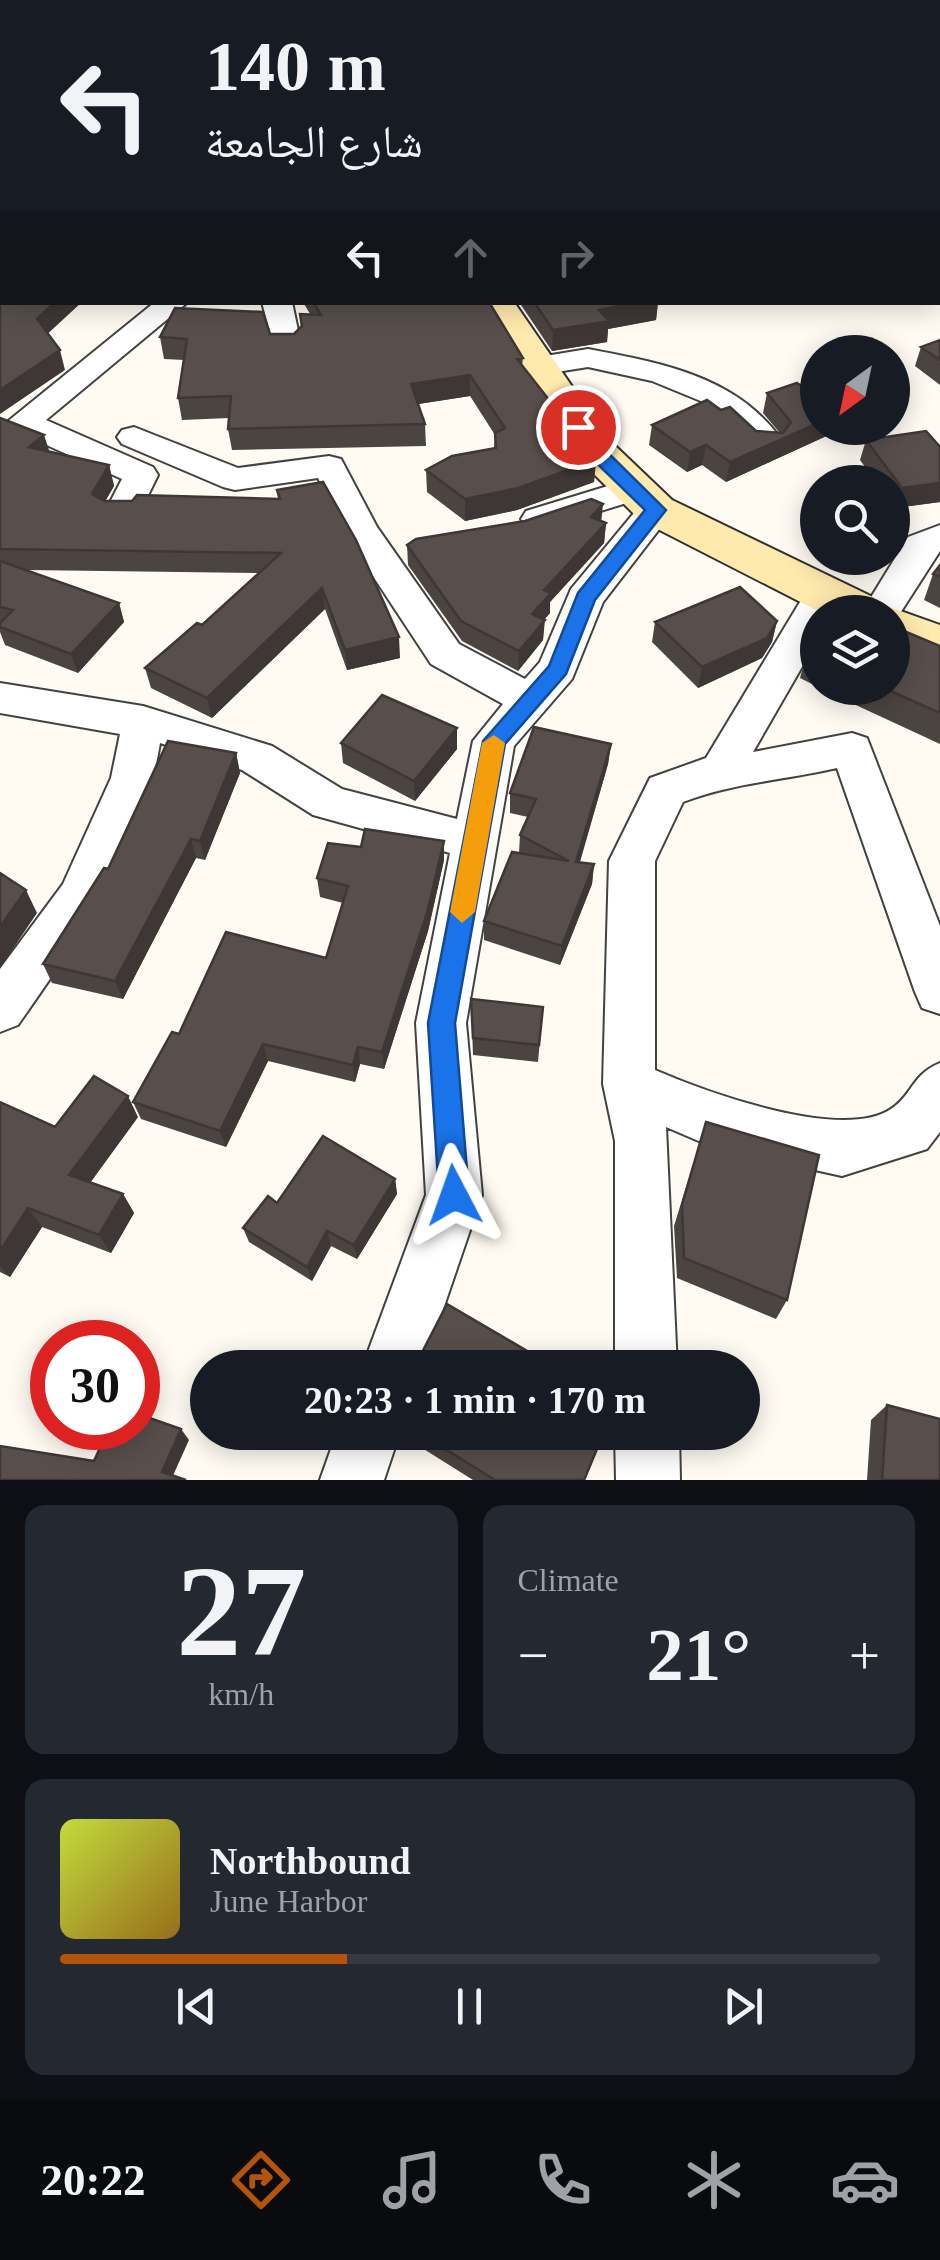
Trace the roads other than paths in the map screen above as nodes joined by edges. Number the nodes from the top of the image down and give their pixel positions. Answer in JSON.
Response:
{"nodes":[{"id":1,"x":170,"y":305,"type":"edge"},
{"id":2,"x":276,"y":305,"type":"edge"},
{"id":3,"x":497,"y":305,"type":"edge"},
{"id":4,"x":286,"y":345,"type":"edge"},
{"id":5,"x":538,"y":366,"type":"junction"},
{"id":6,"x":134,"y":437,"type":"dead end"},
{"id":7,"x":766,"y":442,"type":"edge"},
{"id":8,"x":645,"y":500,"type":"junction"},
{"id":9,"x":124,"y":510,"type":"edge"},
{"id":10,"x":506,"y":528,"type":"edge"},
{"id":11,"x":940,"y":537,"type":"edge"},
{"id":12,"x":825,"y":595,"type":"edge"},
{"id":13,"x":891,"y":595,"type":"edge"},
{"id":14,"x":910,"y":633,"type":"edge"},
{"id":15,"x":940,"y":644,"type":"edge"},
{"id":16,"x":800,"y":662,"type":"edge"},
{"id":17,"x":0,"y":698,"type":"edge"},
{"id":18,"x":530,"y":700,"type":"junction"},
{"id":19,"x":143,"y":722,"type":"junction"},
{"id":20,"x":722,"y":770,"type":"junction"},
{"id":21,"x":476,"y":842,"type":"junction"},
{"id":22,"x":940,"y":992,"type":"edge"},
{"id":23,"x":0,"y":1009,"type":"edge"},
{"id":24,"x":629,"y":1084,"type":"junction"},
{"id":25,"x":940,"y":1088,"type":"edge"},
{"id":26,"x":398,"y":1350,"type":"edge"},
{"id":27,"x":646,"y":1350,"type":"edge"},
{"id":28,"x":362,"y":1450,"type":"edge"},
{"id":29,"x":647,"y":1450,"type":"edge"},
{"id":30,"x":352,"y":1480,"type":"edge"},
{"id":31,"x":648,"y":1480,"type":"edge"}],
"edges":[{"from":1,"to":9,"type":"street"},
{"from":2,"to":4,"type":"street"},
{"from":3,"to":5,"type":"main road"},
{"from":5,"to":7,"type":"street"},
{"from":5,"to":8,"type":"main road"},
{"from":6,"to":18,"type":"street"},
{"from":8,"to":10,"type":"street"},
{"from":8,"to":12,"type":"main road"},
{"from":8,"to":18,"type":"street"},
{"from":11,"to":13,"type":"street"},
{"from":14,"to":15,"type":"main road"},
{"from":16,"to":20,"type":"street"},
{"from":17,"to":19,"type":"street"},
{"from":18,"to":21,"type":"street"},
{"from":19,"to":21,"type":"street"},
{"from":19,"to":23,"type":"street"},
{"from":20,"to":22,"type":"street"},
{"from":20,"to":24,"type":"street"},
{"from":21,"to":26,"type":"street"},
{"from":24,"to":25,"type":"street"},
{"from":24,"to":27,"type":"street"},
{"from":28,"to":30,"type":"street"},
{"from":29,"to":31,"type":"street"}]}
